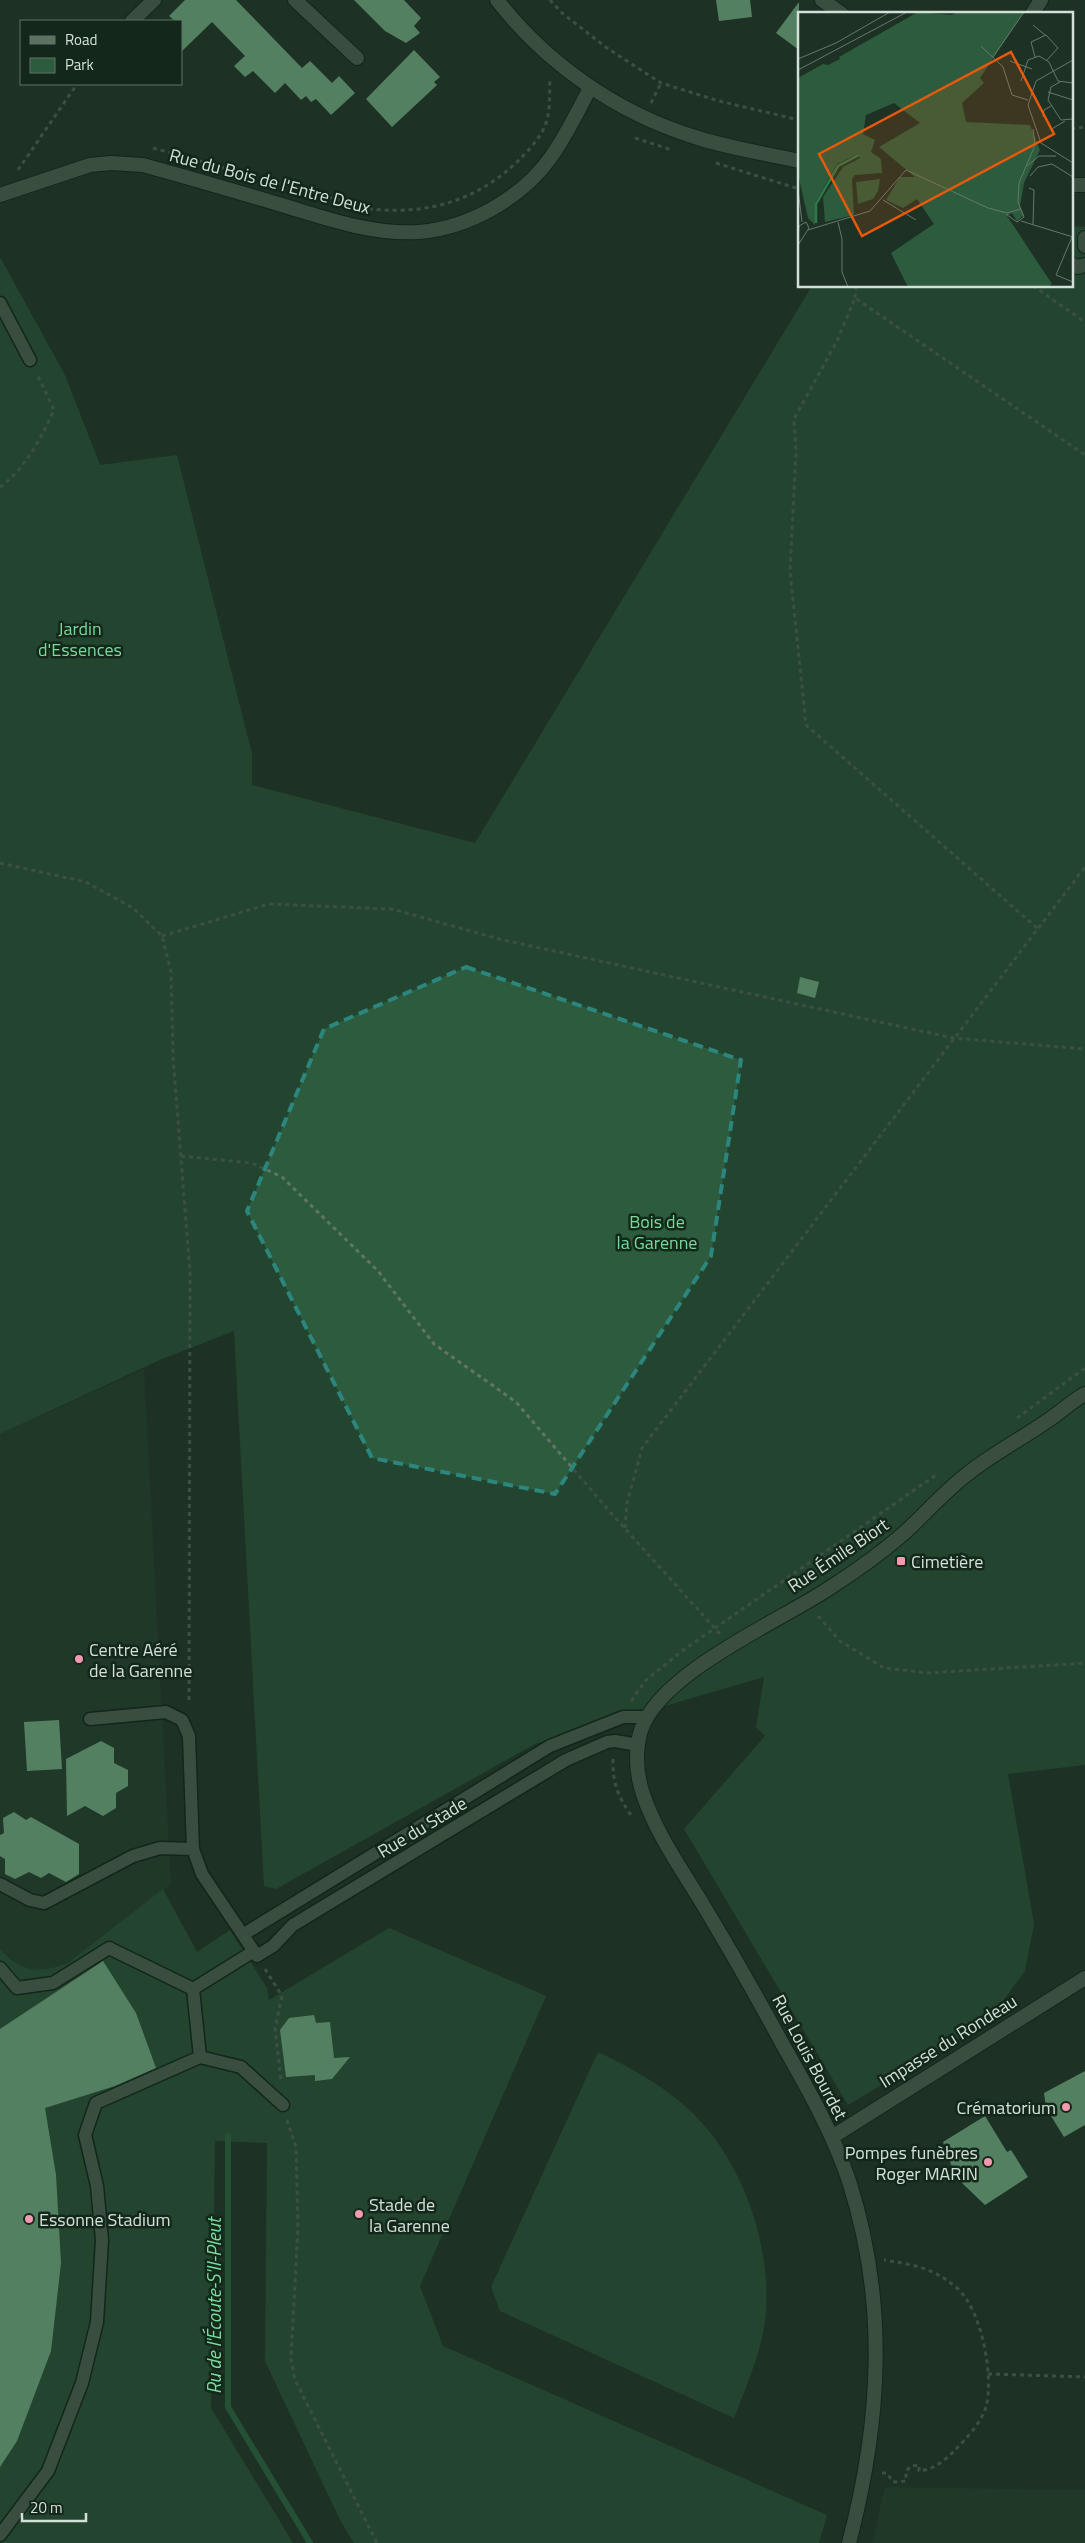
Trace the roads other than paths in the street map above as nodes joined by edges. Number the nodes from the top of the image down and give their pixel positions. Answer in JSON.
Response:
{"nodes":[{"id":1,"x":154,"y":0,"type":"edge"},
{"id":2,"x":295,"y":0,"type":"edge"},
{"id":3,"x":497,"y":0,"type":"edge"},
{"id":4,"x":822,"y":0,"type":"edge"},
{"id":5,"x":1041,"y":0,"type":"edge"},
{"id":6,"x":839,"y":12,"type":"edge"},
{"id":7,"x":1033,"y":12,"type":"edge"},
{"id":8,"x":133,"y":20,"type":"edge"},
{"id":9,"x":357,"y":58,"type":"dead end"},
{"id":10,"x":590,"y":88,"type":"junction"},
{"id":11,"x":798,"y":162,"type":"edge"},
{"id":12,"x":1072,"y":185,"type":"edge"},
{"id":13,"x":1085,"y":185,"type":"edge"},
{"id":14,"x":0,"y":195,"type":"edge"},
{"id":15,"x":1085,"y":238,"type":"edge"},
{"id":16,"x":1085,"y":246,"type":"edge"},
{"id":17,"x":1072,"y":264,"type":"edge"},
{"id":18,"x":1085,"y":265,"type":"edge"},
{"id":19,"x":0,"y":302,"type":"edge"},
{"id":20,"x":30,"y":360,"type":"road end"},
{"id":21,"x":1085,"y":1394,"type":"edge"},
{"id":22,"x":648,"y":1717,"type":"junction"},
{"id":23,"x":90,"y":1720,"type":"dead end"},
{"id":24,"x":638,"y":1745,"type":"junction"},
{"id":25,"x":636,"y":1760,"type":"joint"},
{"id":26,"x":193,"y":1849,"type":"junction"},
{"id":27,"x":0,"y":1884,"type":"edge"},
{"id":28,"x":244,"y":1934,"type":"junction"},
{"id":29,"x":256,"y":1953,"type":"junction"},
{"id":30,"x":0,"y":1968,"type":"edge"},
{"id":31,"x":1085,"y":1978,"type":"edge"},
{"id":32,"x":193,"y":1990,"type":"junction"},
{"id":33,"x":200,"y":2057,"type":"junction"},
{"id":34,"x":283,"y":2105,"type":"road end"},
{"id":35,"x":832,"y":2136,"type":"junction"},
{"id":36,"x":0,"y":2535,"type":"edge"},
{"id":37,"x":849,"y":2543,"type":"edge"}],
"edges":[{"from":1,"to":8,"type":"street"},
{"from":2,"to":9,"type":"street"},
{"from":3,"to":10,"type":"street"},
{"from":4,"to":6,"type":"street"},
{"from":5,"to":7,"type":"street"},
{"from":10,"to":11,"type":"street"},
{"from":10,"to":14,"type":"street","name":"Rue du Bois de l'Entre Deux"},
{"from":12,"to":13,"type":"street"},
{"from":15,"to":16,"type":"street"},
{"from":17,"to":18,"type":"street"},
{"from":19,"to":20,"type":"lane"},
{"from":21,"to":22,"type":"street","name":"Rue Émile Biort"},
{"from":22,"to":24,"type":"street","name":"Rue Émile Biort"},
{"from":22,"to":28,"type":"lane","name":"Rue du Stade"},
{"from":23,"to":26,"type":"lane"},
{"from":24,"to":25,"type":"street","name":"Rue Émile Biort"},
{"from":24,"to":29,"type":"lane","name":"Rue du Stade"},
{"from":25,"to":35,"type":"street","name":"Rue Louis Bourdet"},
{"from":26,"to":27,"type":"lane"},
{"from":26,"to":28,"type":"lane"},
{"from":28,"to":29,"type":"lane"},
{"from":29,"to":32,"type":"lane","name":"Rue du Stade"},
{"from":30,"to":32,"type":"lane"},
{"from":31,"to":35,"type":"street","name":"Impasse du Rondeau"},
{"from":32,"to":33,"type":"lane"},
{"from":33,"to":34,"type":"lane"},
{"from":33,"to":36,"type":"lane"},
{"from":35,"to":37,"type":"street","name":"Rue Louis Bourdet"}]}
